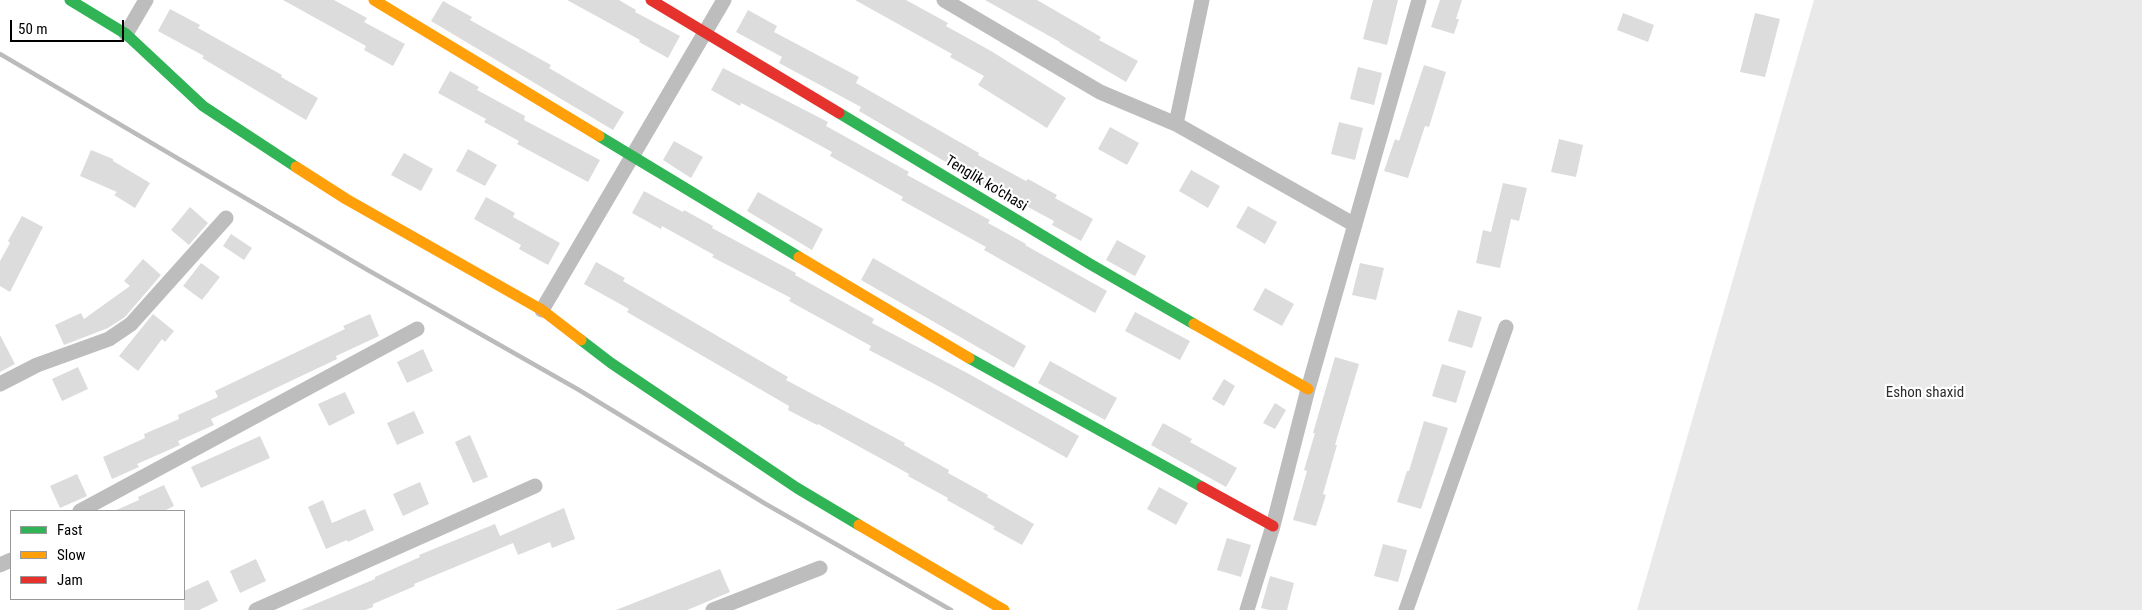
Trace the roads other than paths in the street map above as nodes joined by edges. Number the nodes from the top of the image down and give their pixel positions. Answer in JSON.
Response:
{"nodes":[{"id":1,"x":70,"y":0,"type":"edge"},
{"id":2,"x":146,"y":0,"type":"edge"},
{"id":3,"x":374,"y":0,"type":"edge"},
{"id":4,"x":651,"y":0,"type":"edge"},
{"id":5,"x":724,"y":0,"type":"edge"},
{"id":6,"x":944,"y":0,"type":"edge"},
{"id":7,"x":1202,"y":0,"type":"edge"},
{"id":8,"x":1419,"y":0,"type":"edge"},
{"id":9,"x":705,"y":32,"type":"junction"},
{"id":10,"x":126,"y":34,"type":"junction"},
{"id":11,"x":1176,"y":124,"type":"junction"},
{"id":12,"x":632,"y":158,"type":"junction"},
{"id":13,"x":226,"y":218,"type":"dead end"},
{"id":14,"x":1355,"y":225,"type":"junction"},
{"id":15,"x":542,"y":310,"type":"junction"},
{"id":16,"x":1506,"y":327,"type":"dead end"},
{"id":17,"x":417,"y":329,"type":"dead end"},
{"id":18,"x":0,"y":384,"type":"edge"},
{"id":19,"x":1308,"y":390,"type":"junction"},
{"id":20,"x":534,"y":486,"type":"dead end"},
{"id":21,"x":82,"y":510,"type":"edge"},
{"id":22,"x":1273,"y":526,"type":"junction"},
{"id":23,"x":820,"y":568,"type":"dead end"},
{"id":24,"x":256,"y":610,"type":"edge"},
{"id":25,"x":713,"y":610,"type":"edge"},
{"id":26,"x":1004,"y":610,"type":"edge"},
{"id":27,"x":1247,"y":610,"type":"edge"},
{"id":28,"x":1406,"y":610,"type":"edge"}],
"edges":[{"from":1,"to":10,"type":"street"},
{"from":2,"to":10,"type":"street"},
{"from":3,"to":12,"type":"street"},
{"from":4,"to":9,"type":"street","name":"Tenglik ko'chasi"},
{"from":5,"to":9,"type":"street"},
{"from":6,"to":11,"type":"street"},
{"from":7,"to":11,"type":"street"},
{"from":8,"to":14,"type":"street"},
{"from":9,"to":12,"type":"street"},
{"from":9,"to":19,"type":"street","name":"Tenglik ko'chasi"},
{"from":10,"to":15,"type":"street"},
{"from":11,"to":14,"type":"street"},
{"from":12,"to":15,"type":"street"},
{"from":12,"to":22,"type":"street"},
{"from":13,"to":18,"type":"street"},
{"from":14,"to":19,"type":"street"},
{"from":15,"to":26,"type":"street"},
{"from":16,"to":28,"type":"street"},
{"from":17,"to":21,"type":"street"},
{"from":19,"to":22,"type":"street"},
{"from":20,"to":24,"type":"street"},
{"from":22,"to":27,"type":"street"},
{"from":23,"to":25,"type":"street"}]}
